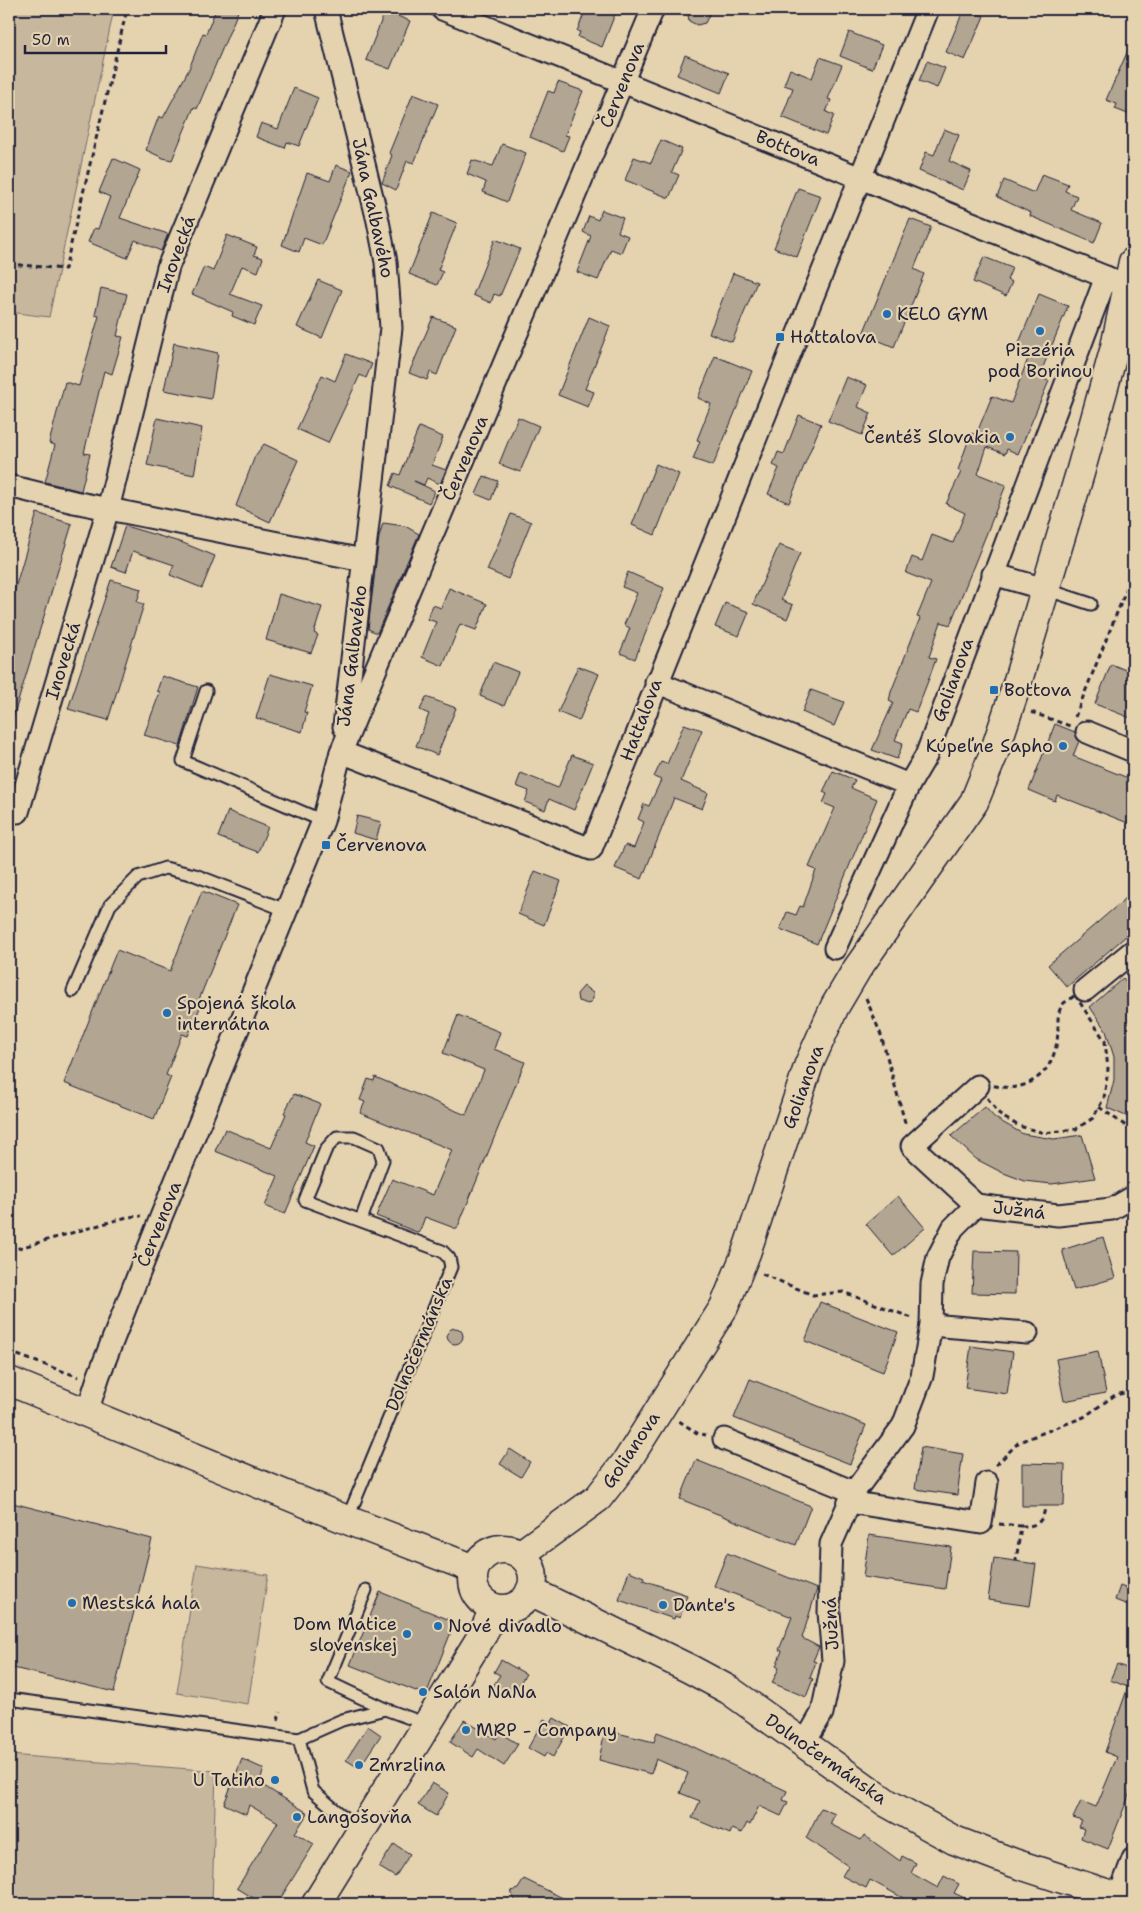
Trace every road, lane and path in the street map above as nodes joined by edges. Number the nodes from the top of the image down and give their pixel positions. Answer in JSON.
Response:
{"nodes":[{"id":1,"x":127,"y":9,"type":"edge"},
{"id":2,"x":275,"y":9,"type":"edge"},
{"id":3,"x":326,"y":9,"type":"edge"},
{"id":4,"x":442,"y":9,"type":"edge"},
{"id":5,"x":653,"y":9,"type":"edge"},
{"id":6,"x":928,"y":9,"type":"edge"},
{"id":7,"x":624,"y":80,"type":"junction"},
{"id":8,"x":861,"y":177,"type":"junction"},
{"id":9,"x":9,"y":264,"type":"edge"},
{"id":10,"x":1125,"y":278,"type":"edge"},
{"id":11,"x":9,"y":486,"type":"edge"},
{"id":12,"x":108,"y":509,"type":"junction"},
{"id":13,"x":363,"y":560,"type":"junction"},
{"id":14,"x":1133,"y":573,"type":"edge"},
{"id":15,"x":993,"y":574,"type":"junction"},
{"id":16,"x":1045,"y":590,"type":"junction"},
{"id":17,"x":1091,"y":604,"type":"dead end"},
{"id":18,"x":656,"y":682,"type":"junction"},
{"id":19,"x":206,"y":691,"type":"dead end"},
{"id":20,"x":1024,"y":709,"type":"dead end"},
{"id":21,"x":1087,"y":732,"type":"dead end"},
{"id":22,"x":1133,"y":751,"type":"edge"},
{"id":23,"x":341,"y":752,"type":"junction"},
{"id":24,"x":909,"y":785,"type":"junction"},
{"id":25,"x":13,"y":811,"type":"edge"},
{"id":26,"x":323,"y":821,"type":"junction"},
{"id":27,"x":288,"y":911,"type":"junction"},
{"id":28,"x":834,"y":948,"type":"dead end"},
{"id":29,"x":1133,"y":951,"type":"edge"},
{"id":30,"x":1085,"y":990,"type":"dead end"},
{"id":31,"x":73,"y":991,"type":"dead end"},
{"id":32,"x":864,"y":995,"type":"dead end"},
{"id":33,"x":978,"y":1086,"type":"junction"},
{"id":34,"x":1099,"y":1107,"type":"junction"},
{"id":35,"x":1133,"y":1131,"type":"edge"},
{"id":36,"x":912,"y":1146,"type":"junction"},
{"id":37,"x":1133,"y":1198,"type":"edge"},
{"id":38,"x":976,"y":1205,"type":"junction"},
{"id":39,"x":161,"y":1217,"type":"junction"},
{"id":40,"x":361,"y":1220,"type":"junction"},
{"id":41,"x":9,"y":1251,"type":"edge"},
{"id":42,"x":756,"y":1272,"type":"dead end"},
{"id":43,"x":931,"y":1325,"type":"junction"},
{"id":44,"x":1027,"y":1333,"type":"dead end"},
{"id":45,"x":9,"y":1352,"type":"edge"},
{"id":46,"x":83,"y":1378,"type":"dead end"},
{"id":47,"x":9,"y":1381,"type":"edge"},
{"id":48,"x":1133,"y":1391,"type":"edge"},
{"id":49,"x":87,"y":1412,"type":"junction"},
{"id":50,"x":672,"y":1416,"type":"dead end"},
{"id":51,"x":724,"y":1439,"type":"joint"},
{"id":52,"x":987,"y":1483,"type":"joint"},
{"id":53,"x":852,"y":1497,"type":"junction"},
{"id":54,"x":1045,"y":1506,"type":"dead end"},
{"id":55,"x":347,"y":1520,"type":"junction"},
{"id":56,"x":981,"y":1523,"type":"junction"},
{"id":57,"x":1021,"y":1526,"type":"junction"},
{"id":58,"x":521,"y":1554,"type":"junction"},
{"id":59,"x":1016,"y":1561,"type":"dead end"},
{"id":60,"x":474,"y":1569,"type":"junction"},
{"id":61,"x":366,"y":1590,"type":"dead end"},
{"id":62,"x":530,"y":1591,"type":"junction"},
{"id":63,"x":494,"y":1608,"type":"junction"},
{"id":64,"x":9,"y":1699,"type":"edge"},
{"id":65,"x":385,"y":1709,"type":"junction"},
{"id":66,"x":426,"y":1724,"type":"junction"},
{"id":67,"x":299,"y":1739,"type":"junction"},
{"id":68,"x":804,"y":1744,"type":"junction"},
{"id":69,"x":360,"y":1831,"type":"junction"},
{"id":70,"x":1133,"y":1859,"type":"edge"},
{"id":71,"x":1122,"y":1901,"type":"edge"},
{"id":72,"x":320,"y":1903,"type":"edge"}],
"edges":[{"from":1,"to":9,"type":"path"},
{"from":2,"to":12,"type":"street","name":"Inovecká"},
{"from":3,"to":13,"type":"street","name":"Jána Galbavého"},
{"from":4,"to":7,"type":"street","name":"Bottova"},
{"from":5,"to":7,"type":"street","name":"Červenova"},
{"from":6,"to":8,"type":"street","name":"Hattalova"},
{"from":7,"to":8,"type":"street","name":"Bottova"},
{"from":7,"to":23,"type":"street","name":"Červenova"},
{"from":8,"to":10,"type":"street","name":"Bottova"},
{"from":8,"to":18,"type":"street","name":"Hattalova"},
{"from":10,"to":15,"type":"street","name":"Golianova"},
{"from":10,"to":16,"type":"street","name":"Golianova"},
{"from":11,"to":12,"type":"street"},
{"from":12,"to":13,"type":"street","name":"Jána Galbavého"},
{"from":12,"to":25,"type":"street","name":"Inovecká"},
{"from":13,"to":23,"type":"street","name":"Jána Galbavého"},
{"from":14,"to":20,"type":"path"},
{"from":15,"to":16,"type":"street"},
{"from":15,"to":24,"type":"street","name":"Golianova"},
{"from":16,"to":17,"type":"lane"},
{"from":16,"to":58,"type":"street","name":"Golianova"},
{"from":18,"to":23,"type":"street","name":"Hattalova"},
{"from":18,"to":24,"type":"street"},
{"from":19,"to":26,"type":"lane"},
{"from":21,"to":22,"type":"street"},
{"from":23,"to":26,"type":"street","name":"Červenova"},
{"from":24,"to":28,"type":"street","name":"Golianova"},
{"from":26,"to":27,"type":"street","name":"Červenova"},
{"from":27,"to":31,"type":"lane"},
{"from":27,"to":39,"type":"street","name":"Červenova"},
{"from":29,"to":30,"type":"street"},
{"from":32,"to":36,"type":"path"},
{"from":33,"to":34,"type":"path"},
{"from":33,"to":34,"type":"path"},
{"from":33,"to":36,"type":"street"},
{"from":34,"to":35,"type":"path"},
{"from":36,"to":38,"type":"street"},
{"from":37,"to":38,"type":"street","name":"Južná"},
{"from":38,"to":43,"type":"street","name":"Južná"},
{"from":39,"to":41,"type":"path"},
{"from":39,"to":49,"type":"street","name":"Červenova"},
{"from":40,"to":40,"type":"lane","name":"Dolnočermánska"},
{"from":40,"to":55,"type":"lane","name":"Dolnočermánska"},
{"from":42,"to":43,"type":"path"},
{"from":43,"to":44,"type":"street"},
{"from":43,"to":53,"type":"street","name":"Južná"},
{"from":45,"to":46,"type":"path"},
{"from":47,"to":49,"type":"street"},
{"from":48,"to":52,"type":"path"},
{"from":49,"to":55,"type":"street"},
{"from":50,"to":51,"type":"path"},
{"from":51,"to":53,"type":"street"},
{"from":52,"to":56,"type":"street"},
{"from":53,"to":56,"type":"street"},
{"from":53,"to":68,"type":"street","name":"Južná"},
{"from":54,"to":57,"type":"path"},
{"from":55,"to":60,"type":"street"},
{"from":56,"to":57,"type":"path"},
{"from":57,"to":59,"type":"path"},
{"from":58,"to":60,"type":"street"},
{"from":58,"to":62,"type":"street"},
{"from":60,"to":63,"type":"street"},
{"from":61,"to":65,"type":"lane"},
{"from":62,"to":63,"type":"street"},
{"from":62,"to":68,"type":"street","name":"Dolnočermánska"},
{"from":63,"to":66,"type":"street"},
{"from":64,"to":67,"type":"lane"},
{"from":65,"to":66,"type":"lane"},
{"from":65,"to":67,"type":"lane"},
{"from":66,"to":69,"type":"street"},
{"from":67,"to":69,"type":"lane"},
{"from":68,"to":71,"type":"street","name":"Dolnočermánska"},
{"from":69,"to":72,"type":"street"},
{"from":70,"to":71,"type":"street"}]}
